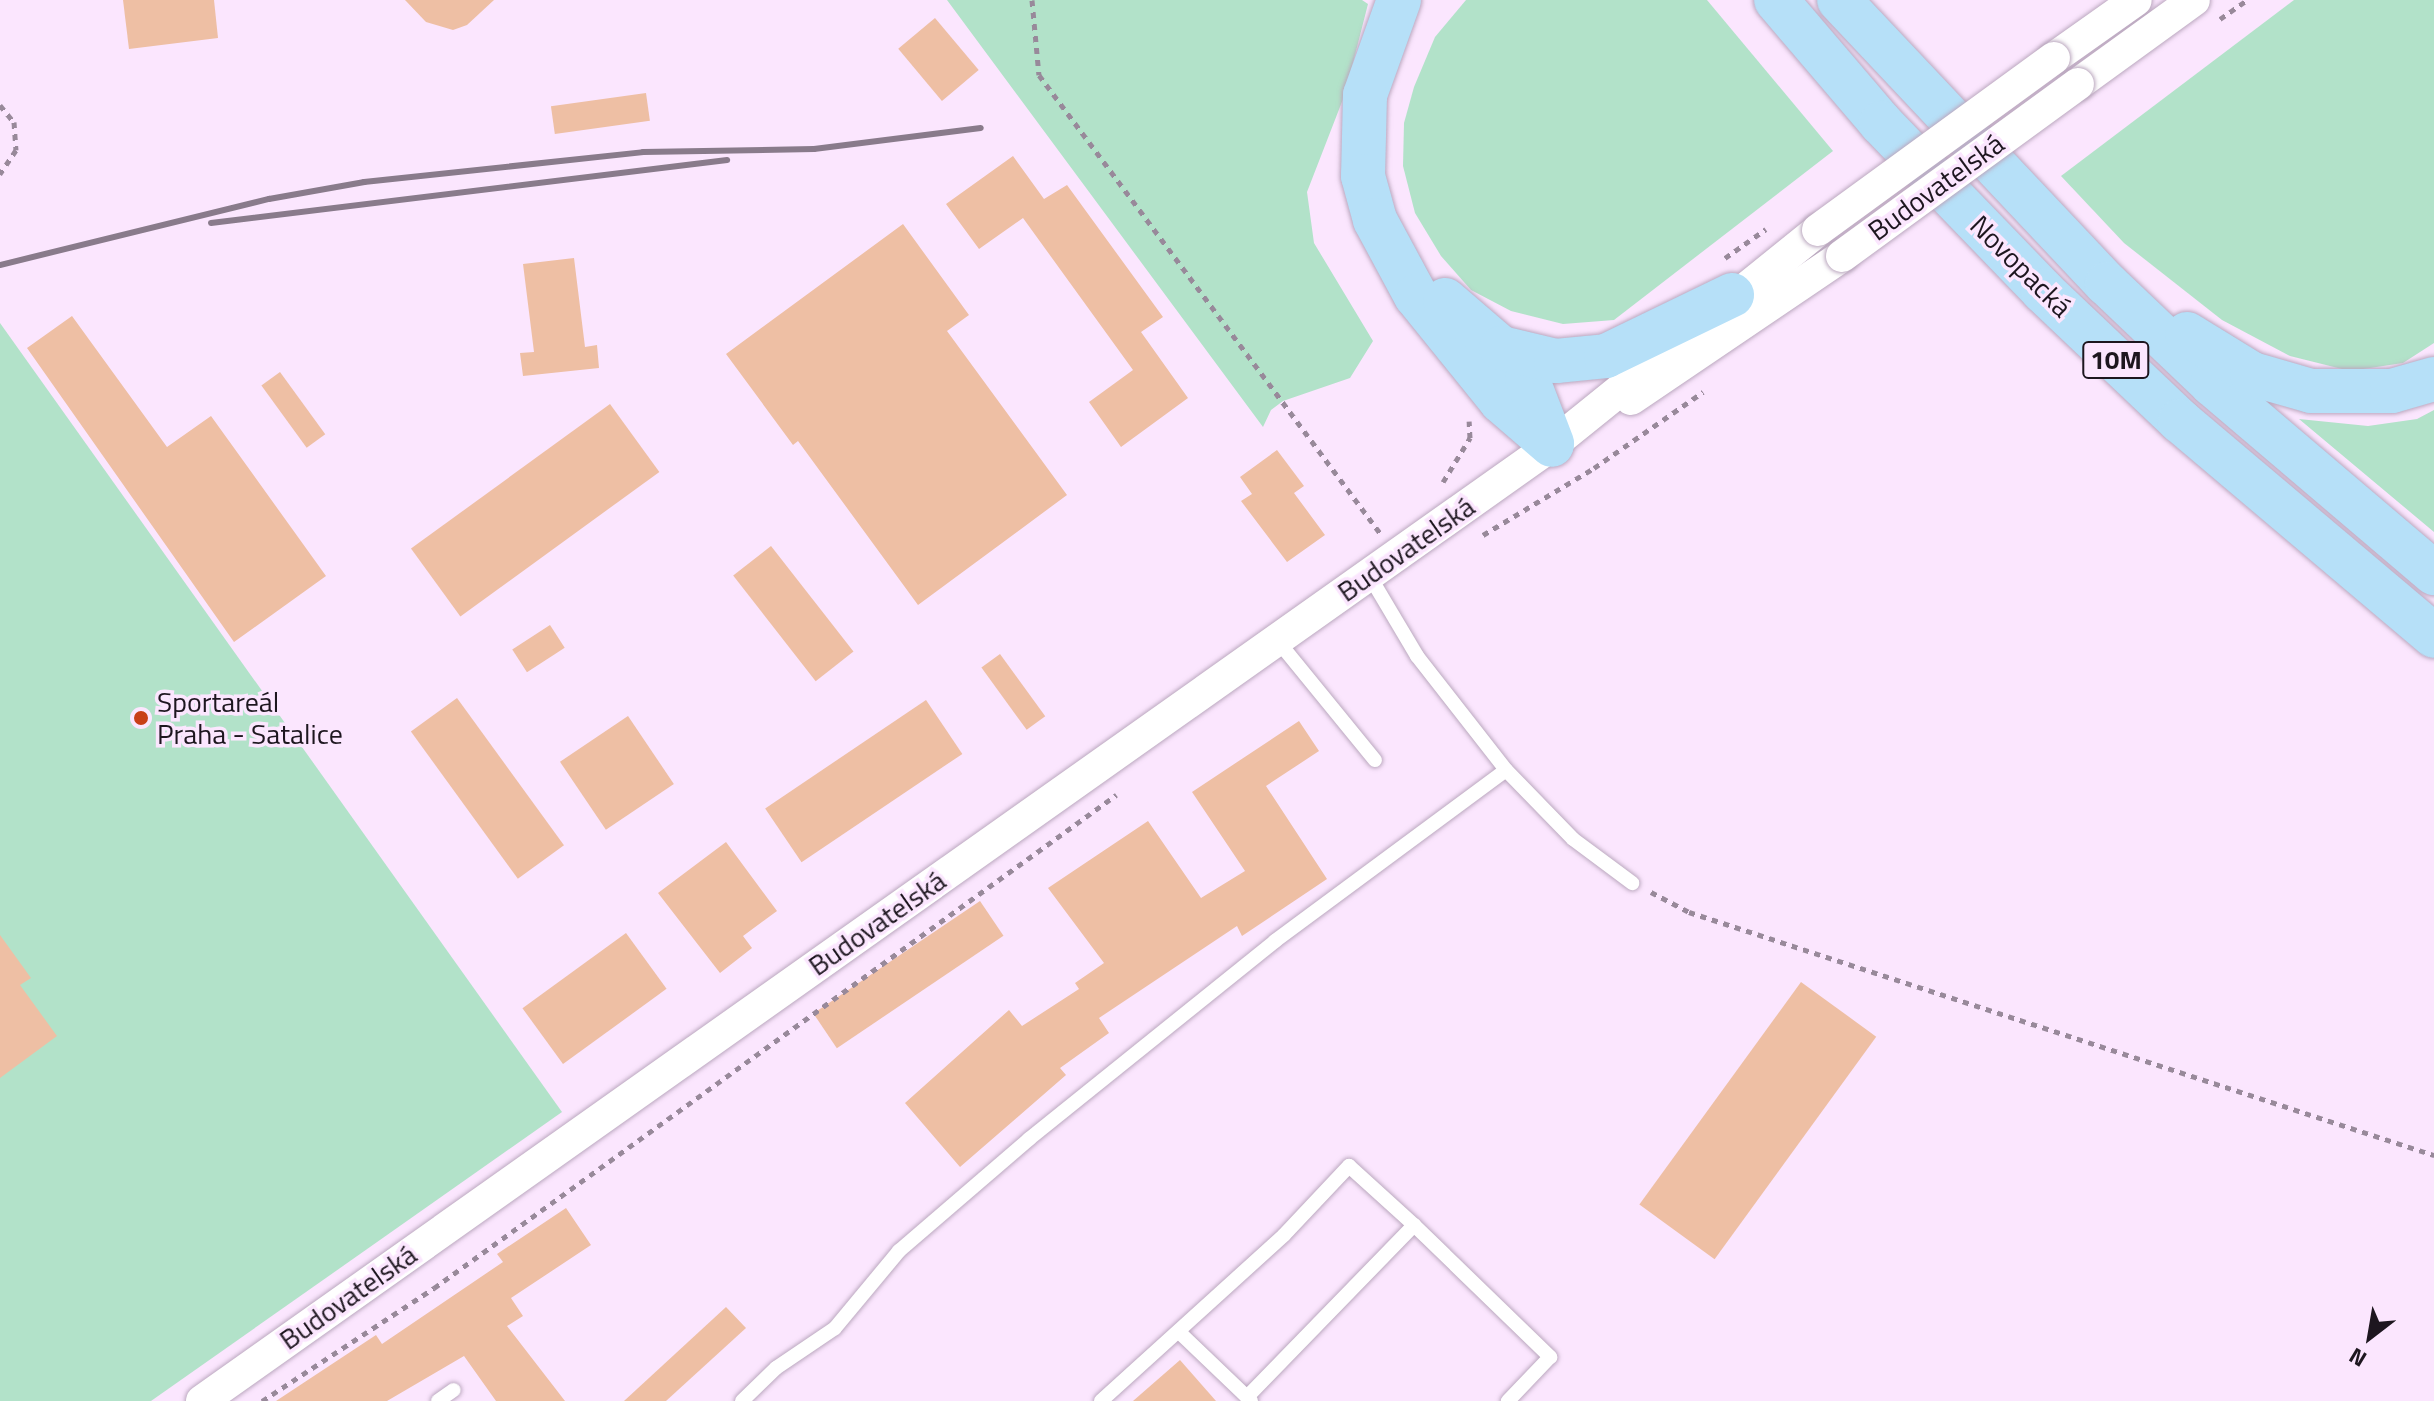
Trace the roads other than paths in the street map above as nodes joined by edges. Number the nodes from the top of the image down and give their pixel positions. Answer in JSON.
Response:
{"nodes":[{"id":1,"x":1399,"y":0,"type":"edge"},
{"id":2,"x":1426,"y":0,"type":"edge"},
{"id":3,"x":1756,"y":0,"type":"edge"},
{"id":4,"x":1776,"y":0,"type":"edge"},
{"id":5,"x":1839,"y":0,"type":"edge"},
{"id":6,"x":2136,"y":0,"type":"edge"},
{"id":7,"x":2194,"y":0,"type":"edge"},
{"id":8,"x":1823,"y":57,"type":"junction"},
{"id":9,"x":2107,"y":284,"type":"junction"},
{"id":10,"x":1732,"y":295,"type":"junction"},
{"id":11,"x":1501,"y":348,"type":"junction"},
{"id":12,"x":2434,"y":379,"type":"edge"},
{"id":13,"x":1552,"y":445,"type":"junction"},
{"id":14,"x":2434,"y":573,"type":"edge"},
{"id":15,"x":1369,"y":575,"type":"junction"},
{"id":16,"x":2434,"y":636,"type":"edge"},
{"id":17,"x":1277,"y":640,"type":"junction"},
{"id":18,"x":1375,"y":760,"type":"dead end"},
{"id":19,"x":1506,"y":770,"type":"junction"},
{"id":20,"x":1632,"y":883,"type":"road end"},
{"id":21,"x":1414,"y":1225,"type":"junction"},
{"id":22,"x":1179,"y":1332,"type":"junction"},
{"id":23,"x":454,"y":1390,"type":"dead end"},
{"id":24,"x":1249,"y":1399,"type":"edge"},
{"id":25,"x":202,"y":1401,"type":"edge"},
{"id":26,"x":438,"y":1401,"type":"edge"},
{"id":27,"x":742,"y":1401,"type":"edge"},
{"id":28,"x":1101,"y":1401,"type":"edge"},
{"id":29,"x":1508,"y":1401,"type":"edge"}],
"edges":[{"from":1,"to":13,"type":"highway"},
{"from":2,"to":11,"type":"highway"},
{"from":3,"to":8,"type":"highway"},
{"from":4,"to":8,"type":"highway","name":"Novopacká","number":"10M"},
{"from":5,"to":9,"type":"highway","name":"Novopacká","number":"10M"},
{"from":6,"to":10,"type":"street","name":"Budovatelská","bridge":true},
{"from":7,"to":13,"type":"street","name":"Budovatelská","bridge":true},
{"from":8,"to":16,"type":"highway","name":"Novopacká","number":"10M"},
{"from":9,"to":12,"type":"highway"},
{"from":9,"to":14,"type":"highway","name":"Novopacká","number":"10M"},
{"from":10,"to":11,"type":"highway"},
{"from":10,"to":13,"type":"street","name":"Budovatelská"},
{"from":11,"to":13,"type":"highway"},
{"from":13,"to":15,"type":"street","name":"Budovatelská"},
{"from":15,"to":17,"type":"street","name":"Budovatelská"},
{"from":15,"to":19,"type":"lane"},
{"from":17,"to":18,"type":"lane"},
{"from":17,"to":25,"type":"street","name":"Budovatelská"},
{"from":19,"to":20,"type":"lane"},
{"from":19,"to":27,"type":"lane"},
{"from":21,"to":22,"type":"lane"},
{"from":21,"to":24,"type":"lane"},
{"from":21,"to":29,"type":"lane"},
{"from":22,"to":24,"type":"lane"},
{"from":22,"to":28,"type":"lane"},
{"from":23,"to":26,"type":"lane"}]}
